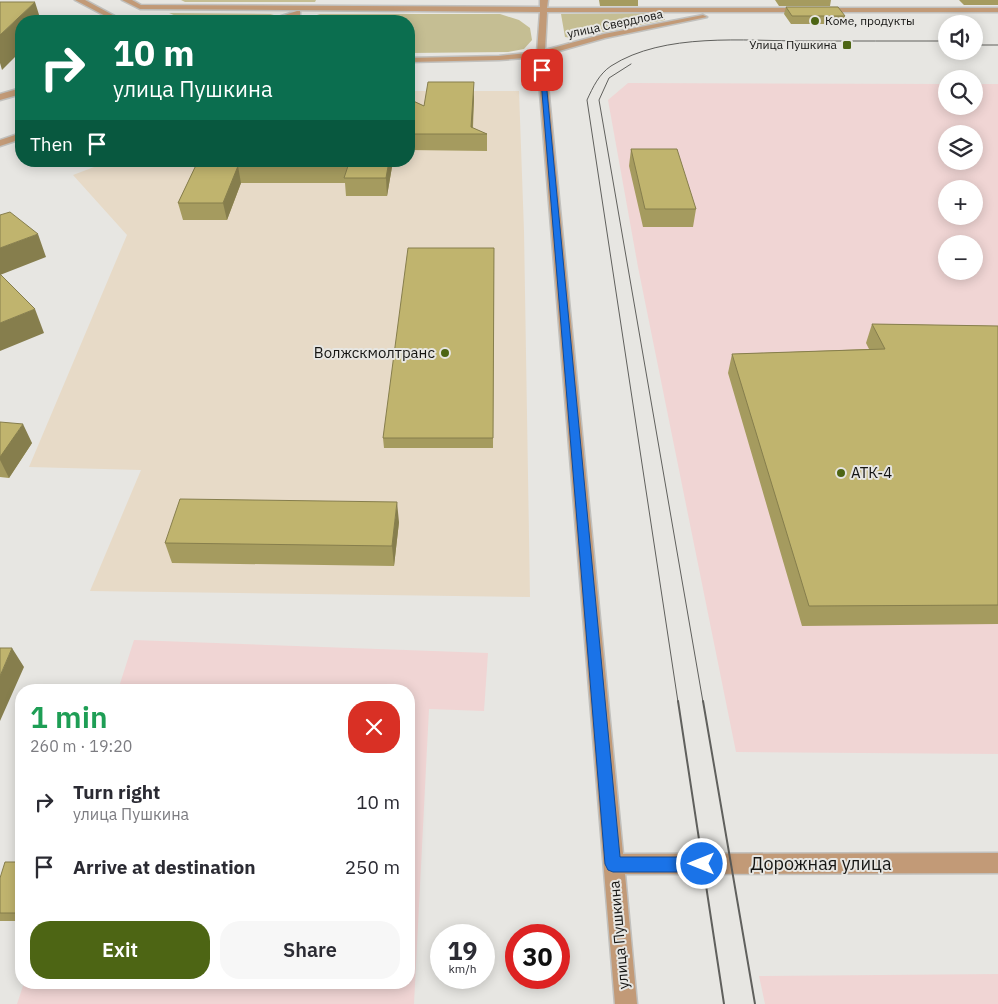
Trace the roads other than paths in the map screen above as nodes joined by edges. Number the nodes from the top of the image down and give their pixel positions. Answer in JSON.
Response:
{"nodes":[{"id":1,"x":79,"y":0,"type":"edge"},
{"id":2,"x":126,"y":0,"type":"edge"},
{"id":3,"x":544,"y":0,"type":"edge"},
{"id":4,"x":316,"y":8,"type":"junction"},
{"id":5,"x":544,"y":9,"type":"junction"},
{"id":6,"x":998,"y":10,"type":"edge"},
{"id":7,"x":736,"y":11,"type":"junction"},
{"id":8,"x":108,"y":15,"type":"edge"},
{"id":9,"x":291,"y":15,"type":"edge"},
{"id":10,"x":541,"y":54,"type":"junction"},
{"id":11,"x":415,"y":60,"type":"edge"},
{"id":12,"x":15,"y":93,"type":"edge"},
{"id":13,"x":0,"y":97,"type":"edge"},
{"id":14,"x":15,"y":138,"type":"edge"},
{"id":15,"x":0,"y":143,"type":"edge"},
{"id":16,"x":998,"y":863,"type":"edge"},
{"id":17,"x":613,"y":864,"type":"junction"},
{"id":18,"x":626,"y":1004,"type":"edge"}],
"edges":[{"from":1,"to":8,"type":"street"},
{"from":2,"to":4,"type":"street","name":"улица Свердлова"},
{"from":3,"to":5,"type":"street","name":"улица Пушкина"},
{"from":4,"to":5,"type":"street","name":"улица Свердлова"},
{"from":4,"to":9,"type":"street","name":"улица Свердлова"},
{"from":5,"to":7,"type":"street","name":"улица Свердлова"},
{"from":5,"to":10,"type":"street","name":"улица Пушкина"},
{"from":6,"to":7,"type":"street","name":"улица Свердлова"},
{"from":7,"to":10,"type":"street","name":"улица Свердлова"},
{"from":10,"to":11,"type":"street","name":"улица Свердлова"},
{"from":10,"to":17,"type":"street","name":"улица Пушкина"},
{"from":12,"to":13,"type":"street"},
{"from":14,"to":15,"type":"street"},
{"from":16,"to":17,"type":"street","name":"Дорожная улица"},
{"from":17,"to":18,"type":"street","name":"улица Пушкина"}]}
